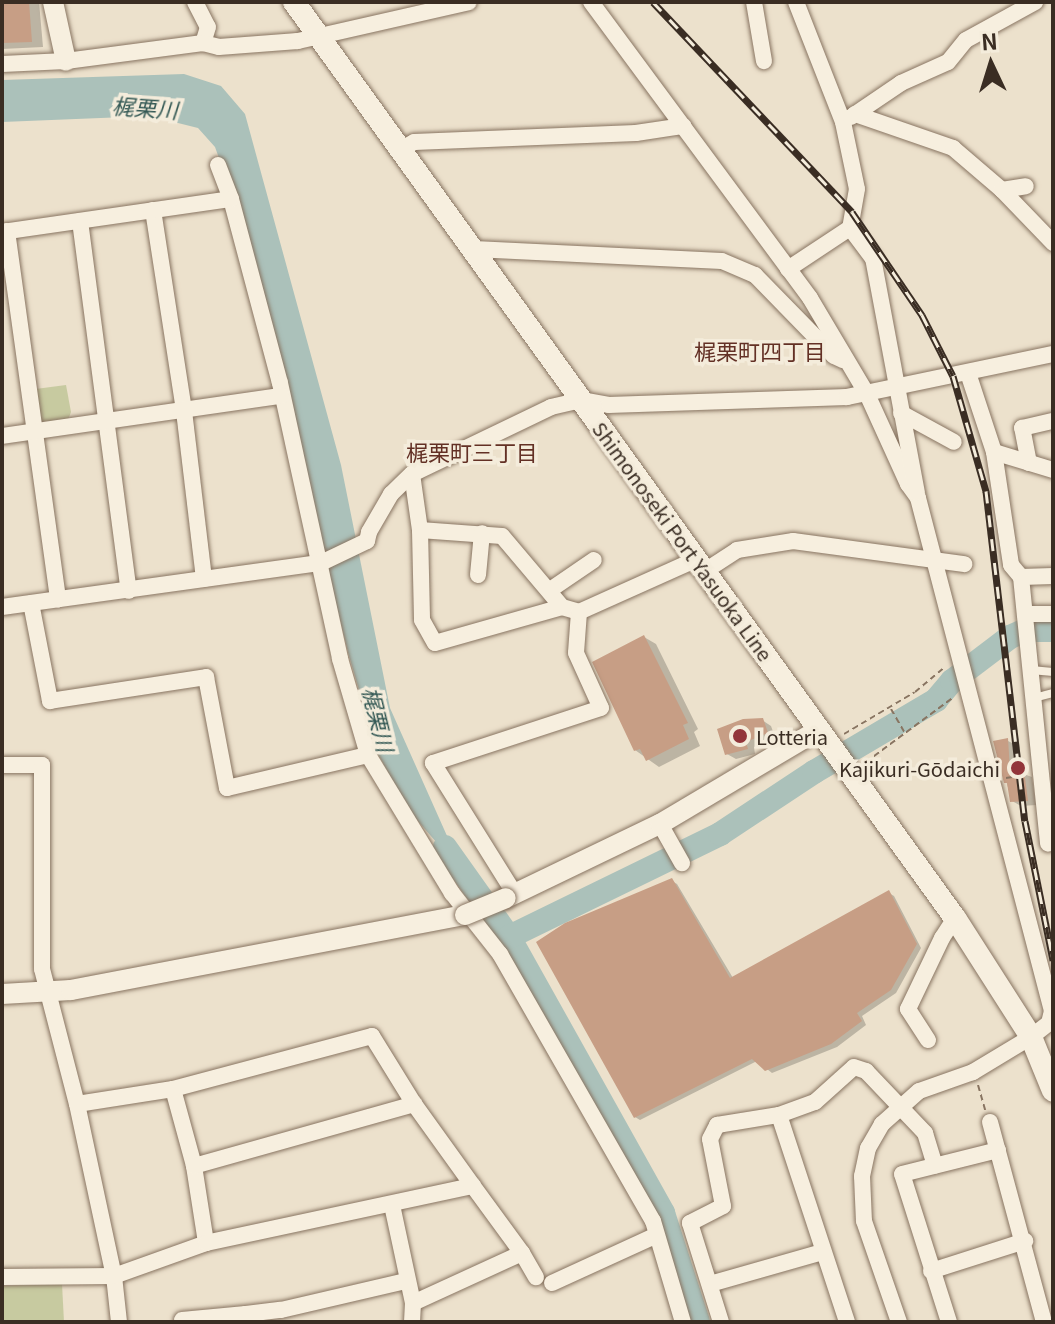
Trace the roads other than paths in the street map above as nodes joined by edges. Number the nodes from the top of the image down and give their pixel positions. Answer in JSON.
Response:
{"nodes":[{"id":1,"x":53,"y":2,"type":"edge"},
{"id":2,"x":195,"y":2,"type":"edge"},
{"id":3,"x":294,"y":2,"type":"edge"},
{"id":4,"x":469,"y":2,"type":"edge"},
{"id":5,"x":591,"y":2,"type":"edge"},
{"id":6,"x":754,"y":2,"type":"edge"},
{"id":7,"x":796,"y":2,"type":"edge"},
{"id":8,"x":1032,"y":2,"type":"edge"},
{"id":9,"x":317,"y":35,"type":"junction"},
{"id":10,"x":211,"y":45,"type":"junction"},
{"id":11,"x":66,"y":61,"type":"junction"},
{"id":12,"x":764,"y":61,"type":"dead end"},
{"id":13,"x":2,"y":64,"type":"edge"},
{"id":14,"x":849,"y":118,"type":"junction"},
{"id":15,"x":683,"y":126,"type":"junction"},
{"id":16,"x":401,"y":149,"type":"junction"},
{"id":17,"x":218,"y":165,"type":"dead end"},
{"id":18,"x":1026,"y":186,"type":"dead end"},
{"id":19,"x":1002,"y":190,"type":"junction"},
{"id":20,"x":231,"y":199,"type":"junction"},
{"id":21,"x":153,"y":210,"type":"junction"},
{"id":22,"x":80,"y":221,"type":"junction"},
{"id":23,"x":850,"y":228,"type":"junction"},
{"id":24,"x":4,"y":232,"type":"edge"},
{"id":25,"x":1053,"y":243,"type":"edge"},
{"id":26,"x":474,"y":249,"type":"junction"},
{"id":27,"x":788,"y":269,"type":"junction"},
{"id":28,"x":1053,"y":354,"type":"edge"},
{"id":29,"x":848,"y":362,"type":"junction"},
{"id":30,"x":968,"y":373,"type":"junction"},
{"id":31,"x":897,"y":386,"type":"junction"},
{"id":32,"x":867,"y":394,"type":"junction"},
{"id":33,"x":281,"y":396,"type":"junction"},
{"id":34,"x":581,"y":400,"type":"junction"},
{"id":35,"x":184,"y":411,"type":"junction"},
{"id":36,"x":901,"y":413,"type":"junction"},
{"id":37,"x":1053,"y":421,"type":"edge"},
{"id":38,"x":108,"y":422,"type":"junction"},
{"id":39,"x":34,"y":432,"type":"junction"},
{"id":40,"x":2,"y":436,"type":"edge"},
{"id":41,"x":954,"y":442,"type":"dead end"},
{"id":42,"x":994,"y":452,"type":"junction"},
{"id":43,"x":1029,"y":463,"type":"junction"},
{"id":44,"x":1053,"y":470,"type":"edge"},
{"id":45,"x":412,"y":474,"type":"junction"},
{"id":46,"x":918,"y":498,"type":"junction"},
{"id":47,"x":420,"y":530,"type":"junction"},
{"id":48,"x":482,"y":533,"type":"junction"},
{"id":49,"x":594,"y":560,"type":"dead end"},
{"id":50,"x":933,"y":560,"type":"junction"},
{"id":51,"x":321,"y":563,"type":"junction"},
{"id":52,"x":964,"y":564,"type":"dead end"},
{"id":53,"x":701,"y":565,"type":"junction"},
{"id":54,"x":478,"y":575,"type":"dead end"},
{"id":55,"x":1053,"y":576,"type":"edge"},
{"id":56,"x":1021,"y":577,"type":"junction"},
{"id":57,"x":204,"y":579,"type":"junction"},
{"id":58,"x":550,"y":590,"type":"junction"},
{"id":59,"x":129,"y":591,"type":"junction"},
{"id":60,"x":58,"y":599,"type":"junction"},
{"id":61,"x":31,"y":603,"type":"junction"},
{"id":62,"x":2,"y":607,"type":"edge"},
{"id":63,"x":562,"y":607,"type":"junction"},
{"id":64,"x":579,"y":612,"type":"junction"},
{"id":65,"x":1053,"y":614,"type":"edge"},
{"id":66,"x":1025,"y":616,"type":"junction"},
{"id":67,"x":1031,"y":670,"type":"junction"},
{"id":68,"x":1053,"y":672,"type":"edge"},
{"id":69,"x":1053,"y":693,"type":"edge"},
{"id":70,"x":1034,"y":698,"type":"junction"},
{"id":71,"x":826,"y":741,"type":"junction"},
{"id":72,"x":368,"y":755,"type":"junction"},
{"id":73,"x":2,"y":765,"type":"edge"},
{"id":74,"x":660,"y":824,"type":"junction"},
{"id":75,"x":1048,"y":844,"type":"dead end"},
{"id":76,"x":682,"y":863,"type":"dead end"},
{"id":77,"x":511,"y":896,"type":"junction"},
{"id":78,"x":955,"y":918,"type":"junction"},
{"id":79,"x":2,"y":994,"type":"edge"},
{"id":80,"x":48,"y":994,"type":"junction"},
{"id":81,"x":1031,"y":1037,"type":"junction"},
{"id":82,"x":928,"y":1040,"type":"dead end"},
{"id":83,"x":173,"y":1089,"type":"junction"},
{"id":84,"x":1053,"y":1091,"type":"edge"},
{"id":85,"x":77,"y":1104,"type":"junction"},
{"id":86,"x":414,"y":1104,"type":"junction"},
{"id":87,"x":899,"y":1106,"type":"junction"},
{"id":88,"x":779,"y":1115,"type":"junction"},
{"id":89,"x":990,"y":1122,"type":"road end"},
{"id":90,"x":998,"y":1150,"type":"junction"},
{"id":91,"x":194,"y":1166,"type":"junction"},
{"id":92,"x":935,"y":1166,"type":"junction"},
{"id":93,"x":473,"y":1186,"type":"junction"},
{"id":94,"x":392,"y":1205,"type":"junction"},
{"id":95,"x":657,"y":1235,"type":"junction"},
{"id":96,"x":1025,"y":1241,"type":"junction"},
{"id":97,"x":206,"y":1243,"type":"junction"},
{"id":98,"x":822,"y":1252,"type":"junction"},
{"id":99,"x":522,"y":1253,"type":"junction"},
{"id":100,"x":931,"y":1271,"type":"junction"},
{"id":101,"x":114,"y":1276,"type":"junction"},
{"id":102,"x":2,"y":1277,"type":"edge"},
{"id":103,"x":406,"y":1281,"type":"junction"},
{"id":104,"x":710,"y":1284,"type":"junction"},
{"id":105,"x":413,"y":1303,"type":"junction"},
{"id":106,"x":246,"y":1318,"type":"edge"},
{"id":107,"x":182,"y":1320,"type":"dead end"},
{"id":108,"x":842,"y":1321,"type":"edge"},
{"id":109,"x":119,"y":1322,"type":"edge"},
{"id":110,"x":412,"y":1322,"type":"edge"},
{"id":111,"x":683,"y":1322,"type":"edge"},
{"id":112,"x":721,"y":1322,"type":"edge"},
{"id":113,"x":899,"y":1322,"type":"edge"},
{"id":114,"x":949,"y":1322,"type":"edge"},
{"id":115,"x":1044,"y":1322,"type":"edge"}],
"edges":[{"from":1,"to":11,"type":"street"},
{"from":2,"to":10,"type":"street"},
{"from":3,"to":9,"type":"main road","name":"Shimonoseki Port Yasuoka Line"},
{"from":4,"to":9,"type":"street"},
{"from":5,"to":15,"type":"street"},
{"from":6,"to":12,"type":"street"},
{"from":7,"to":14,"type":"street"},
{"from":8,"to":14,"type":"street"},
{"from":9,"to":10,"type":"street"},
{"from":9,"to":16,"type":"main road","name":"Shimonoseki Port Yasuoka Line"},
{"from":10,"to":11,"type":"street"},
{"from":11,"to":13,"type":"street"},
{"from":14,"to":19,"type":"street"},
{"from":14,"to":23,"type":"street"},
{"from":15,"to":16,"type":"street"},
{"from":15,"to":27,"type":"street"},
{"from":16,"to":26,"type":"main road","name":"Shimonoseki Port Yasuoka Line"},
{"from":17,"to":20,"type":"street"},
{"from":18,"to":19,"type":"street"},
{"from":19,"to":25,"type":"street"},
{"from":20,"to":21,"type":"street"},
{"from":20,"to":33,"type":"street"},
{"from":21,"to":22,"type":"street"},
{"from":21,"to":35,"type":"street"},
{"from":22,"to":24,"type":"street"},
{"from":22,"to":38,"type":"street"},
{"from":23,"to":27,"type":"street"},
{"from":23,"to":31,"type":"street"},
{"from":24,"to":39,"type":"street"},
{"from":26,"to":29,"type":"street"},
{"from":26,"to":34,"type":"main road","name":"Shimonoseki Port Yasuoka Line"},
{"from":27,"to":29,"type":"street"},
{"from":28,"to":30,"type":"street"},
{"from":29,"to":32,"type":"street"},
{"from":30,"to":31,"type":"street"},
{"from":30,"to":42,"type":"street"},
{"from":31,"to":32,"type":"street"},
{"from":31,"to":36,"type":"street"},
{"from":32,"to":34,"type":"street"},
{"from":32,"to":46,"type":"street"},
{"from":33,"to":35,"type":"street"},
{"from":33,"to":51,"type":"street"},
{"from":34,"to":45,"type":"street"},
{"from":34,"to":53,"type":"main road","name":"Shimonoseki Port Yasuoka Line"},
{"from":35,"to":38,"type":"street"},
{"from":35,"to":57,"type":"street"},
{"from":36,"to":41,"type":"street"},
{"from":36,"to":46,"type":"street"},
{"from":37,"to":43,"type":"street"},
{"from":38,"to":39,"type":"street"},
{"from":38,"to":59,"type":"street"},
{"from":39,"to":40,"type":"street"},
{"from":39,"to":60,"type":"street"},
{"from":42,"to":43,"type":"street"},
{"from":42,"to":56,"type":"street"},
{"from":43,"to":44,"type":"street"},
{"from":45,"to":47,"type":"street"},
{"from":45,"to":51,"type":"street"},
{"from":46,"to":50,"type":"street"},
{"from":47,"to":48,"type":"street"},
{"from":47,"to":63,"type":"street"},
{"from":48,"to":54,"type":"street"},
{"from":48,"to":58,"type":"street"},
{"from":49,"to":58,"type":"street"},
{"from":50,"to":52,"type":"street"},
{"from":50,"to":53,"type":"street"},
{"from":50,"to":81,"type":"street"},
{"from":51,"to":57,"type":"street"},
{"from":51,"to":72,"type":"street"},
{"from":53,"to":64,"type":"street"},
{"from":53,"to":71,"type":"main road","name":"Shimonoseki Port Yasuoka Line"},
{"from":55,"to":56,"type":"street"},
{"from":56,"to":66,"type":"street"},
{"from":57,"to":59,"type":"street"},
{"from":58,"to":63,"type":"street"},
{"from":59,"to":60,"type":"street"},
{"from":60,"to":61,"type":"street"},
{"from":61,"to":62,"type":"street"},
{"from":61,"to":72,"type":"street"},
{"from":63,"to":64,"type":"street"},
{"from":64,"to":77,"type":"street"},
{"from":65,"to":66,"type":"street"},
{"from":66,"to":67,"type":"street"},
{"from":67,"to":68,"type":"lane"},
{"from":67,"to":70,"type":"street"},
{"from":69,"to":70,"type":"lane"},
{"from":70,"to":75,"type":"street"},
{"from":71,"to":74,"type":"street"},
{"from":71,"to":78,"type":"main road","name":"Shimonoseki Port Yasuoka Line"},
{"from":72,"to":95,"type":"street"},
{"from":73,"to":80,"type":"street"},
{"from":74,"to":76,"type":"street"},
{"from":74,"to":77,"type":"street"},
{"from":77,"to":80,"type":"street","bridge":true},
{"from":78,"to":81,"type":"main road","name":"Shimonoseki Port Yasuoka Line"},
{"from":78,"to":82,"type":"street"},
{"from":79,"to":80,"type":"street"},
{"from":80,"to":85,"type":"street"},
{"from":81,"to":84,"type":"main road","name":"Shimonoseki Port Yasuoka Line"},
{"from":81,"to":87,"type":"street"},
{"from":83,"to":85,"type":"street"},
{"from":83,"to":86,"type":"street"},
{"from":83,"to":91,"type":"street"},
{"from":85,"to":101,"type":"street"},
{"from":86,"to":91,"type":"street"},
{"from":86,"to":93,"type":"street"},
{"from":87,"to":88,"type":"street"},
{"from":87,"to":92,"type":"street"},
{"from":87,"to":113,"type":"street"},
{"from":88,"to":98,"type":"street"},
{"from":88,"to":104,"type":"street"},
{"from":89,"to":90,"type":"street"},
{"from":90,"to":92,"type":"street"},
{"from":90,"to":96,"type":"street"},
{"from":91,"to":97,"type":"street"},
{"from":92,"to":100,"type":"street"},
{"from":93,"to":94,"type":"street"},
{"from":93,"to":99,"type":"street"},
{"from":94,"to":97,"type":"street"},
{"from":94,"to":103,"type":"street"},
{"from":95,"to":99,"type":"street"},
{"from":95,"to":111,"type":"street"},
{"from":96,"to":100,"type":"street"},
{"from":96,"to":115,"type":"street"},
{"from":97,"to":101,"type":"street"},
{"from":98,"to":104,"type":"street"},
{"from":98,"to":108,"type":"street"},
{"from":99,"to":105,"type":"street"},
{"from":100,"to":114,"type":"street"},
{"from":101,"to":102,"type":"street"},
{"from":101,"to":109,"type":"street"},
{"from":103,"to":105,"type":"street"},
{"from":103,"to":106,"type":"street"},
{"from":104,"to":112,"type":"street"},
{"from":105,"to":110,"type":"street"},
{"from":106,"to":107,"type":"street"}]}
